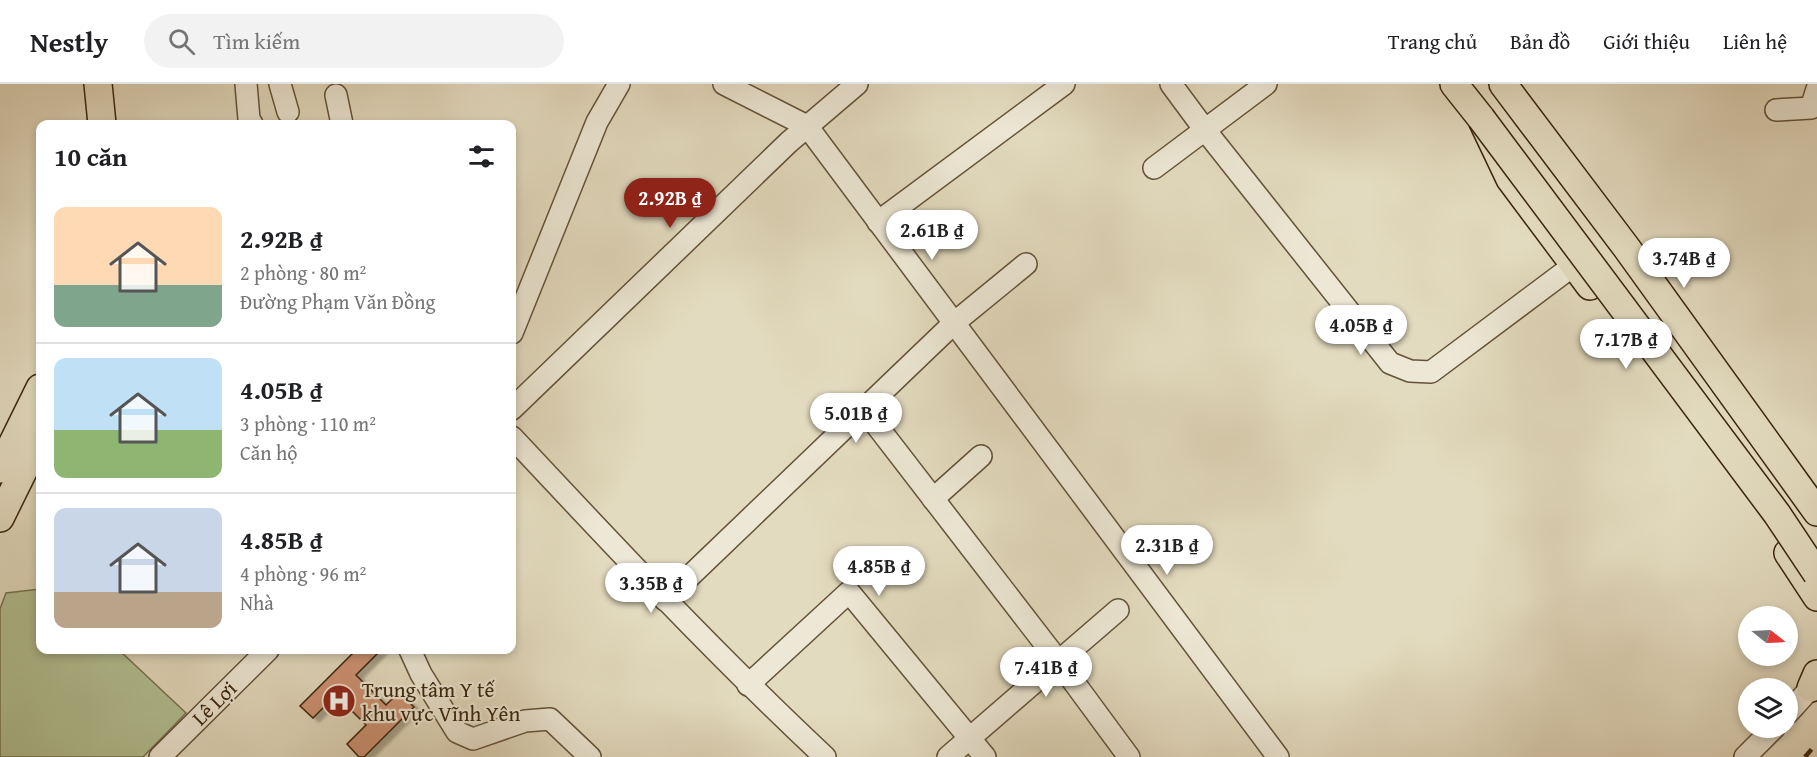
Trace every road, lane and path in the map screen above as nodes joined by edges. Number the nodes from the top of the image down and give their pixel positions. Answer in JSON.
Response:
{"nodes":[{"id":1,"x":98,"y":84,"type":"edge"},
{"id":2,"x":116,"y":84,"type":"edge"},
{"id":3,"x":246,"y":84,"type":"edge"},
{"id":4,"x":280,"y":84,"type":"edge"},
{"id":5,"x":618,"y":84,"type":"edge"},
{"id":6,"x":724,"y":84,"type":"edge"},
{"id":7,"x":857,"y":84,"type":"edge"},
{"id":8,"x":1064,"y":84,"type":"edge"},
{"id":9,"x":1171,"y":84,"type":"edge"},
{"id":10,"x":1266,"y":84,"type":"edge"},
{"id":11,"x":1454,"y":84,"type":"edge"},
{"id":12,"x":1508,"y":89,"type":"edge"},
{"id":13,"x":1817,"y":89,"type":"edge"},
{"id":14,"x":336,"y":95,"type":"dead end"},
{"id":15,"x":1776,"y":110,"type":"dead end"},
{"id":16,"x":288,"y":112,"type":"dead end"},
{"id":17,"x":1481,"y":118,"type":"junction"},
{"id":18,"x":102,"y":120,"type":"edge"},
{"id":19,"x":118,"y":120,"type":"edge"},
{"id":20,"x":250,"y":120,"type":"edge"},
{"id":21,"x":341,"y":120,"type":"edge"},
{"id":22,"x":807,"y":126,"type":"junction"},
{"id":23,"x":1205,"y":130,"type":"junction"},
{"id":24,"x":1154,"y":168,"type":"dead end"},
{"id":25,"x":878,"y":222,"type":"junction"},
{"id":26,"x":1026,"y":264,"type":"dead end"},
{"id":27,"x":1574,"y":266,"type":"junction"},
{"id":28,"x":954,"y":322,"type":"junction"},
{"id":29,"x":516,"y":323,"type":"edge"},
{"id":30,"x":36,"y":402,"type":"edge"},
{"id":31,"x":516,"y":405,"type":"edge"},
{"id":32,"x":864,"y":409,"type":"junction"},
{"id":33,"x":516,"y":441,"type":"edge"},
{"id":34,"x":36,"y":445,"type":"edge"},
{"id":35,"x":981,"y":456,"type":"dead end"},
{"id":36,"x":0,"y":470,"type":"edge"},
{"id":37,"x":1817,"y":490,"type":"edge"},
{"id":38,"x":933,"y":499,"type":"junction"},
{"id":39,"x":1817,"y":512,"type":"edge"},
{"id":40,"x":0,"y":518,"type":"edge"},
{"id":41,"x":1810,"y":568,"type":"edge"},
{"id":42,"x":1817,"y":597,"type":"edge"},
{"id":43,"x":665,"y":600,"type":"junction"},
{"id":44,"x":1118,"y":610,"type":"dead end"},
{"id":45,"x":264,"y":654,"type":"edge"},
{"id":46,"x":412,"y":654,"type":"edge"},
{"id":47,"x":1059,"y":662,"type":"junction"},
{"id":48,"x":1815,"y":681,"type":"edge"},
{"id":49,"x":748,"y":685,"type":"junction"},
{"id":50,"x":1798,"y":701,"type":"edge"},
{"id":51,"x":970,"y":738,"type":"junction"},
{"id":52,"x":1764,"y":738,"type":"edge"},
{"id":53,"x":160,"y":757,"type":"edge"},
{"id":54,"x":590,"y":757,"type":"edge"},
{"id":55,"x":825,"y":757,"type":"edge"},
{"id":56,"x":948,"y":757,"type":"edge"},
{"id":57,"x":985,"y":757,"type":"edge"},
{"id":58,"x":1129,"y":757,"type":"edge"},
{"id":59,"x":1278,"y":757,"type":"edge"},
{"id":60,"x":1745,"y":757,"type":"edge"}],
"edges":[{"from":1,"to":18,"type":"main road"},
{"from":2,"to":19,"type":"main road"},
{"from":3,"to":20,"type":"street"},
{"from":4,"to":16,"type":"street"},
{"from":5,"to":29,"type":"street"},
{"from":6,"to":22,"type":"street"},
{"from":7,"to":22,"type":"street"},
{"from":8,"to":25,"type":"street"},
{"from":9,"to":23,"type":"street"},
{"from":10,"to":23,"type":"street"},
{"from":11,"to":17,"type":"main road"},
{"from":12,"to":37,"type":"main road"},
{"from":12,"to":39,"type":"main road"},
{"from":13,"to":15,"type":"street"},
{"from":14,"to":21,"type":"street"},
{"from":17,"to":27,"type":"main road"},
{"from":17,"to":41,"type":"main road","bridge":true},
{"from":22,"to":25,"type":"street"},
{"from":22,"to":31,"type":"street"},
{"from":23,"to":24,"type":"street"},
{"from":23,"to":27,"type":"street"},
{"from":25,"to":28,"type":"street"},
{"from":26,"to":28,"type":"street"},
{"from":27,"to":41,"type":"main road"},
{"from":28,"to":32,"type":"street"},
{"from":28,"to":59,"type":"street"},
{"from":30,"to":36,"type":"main road"},
{"from":32,"to":38,"type":"street"},
{"from":32,"to":43,"type":"street"},
{"from":33,"to":43,"type":"street"},
{"from":34,"to":40,"type":"main road"},
{"from":35,"to":38,"type":"street"},
{"from":38,"to":47,"type":"street"},
{"from":41,"to":42,"type":"main road"},
{"from":43,"to":49,"type":"street"},
{"from":44,"to":47,"type":"street"},
{"from":45,"to":53,"type":"street","name":"Lê Lợi"},
{"from":46,"to":54,"type":"street"},
{"from":47,"to":51,"type":"street"},
{"from":47,"to":58,"type":"street"},
{"from":48,"to":50,"type":"street"},
{"from":49,"to":51,"type":"street"},
{"from":49,"to":55,"type":"street"},
{"from":51,"to":56,"type":"street"},
{"from":51,"to":57,"type":"street"},
{"from":52,"to":60,"type":"street"}]}
